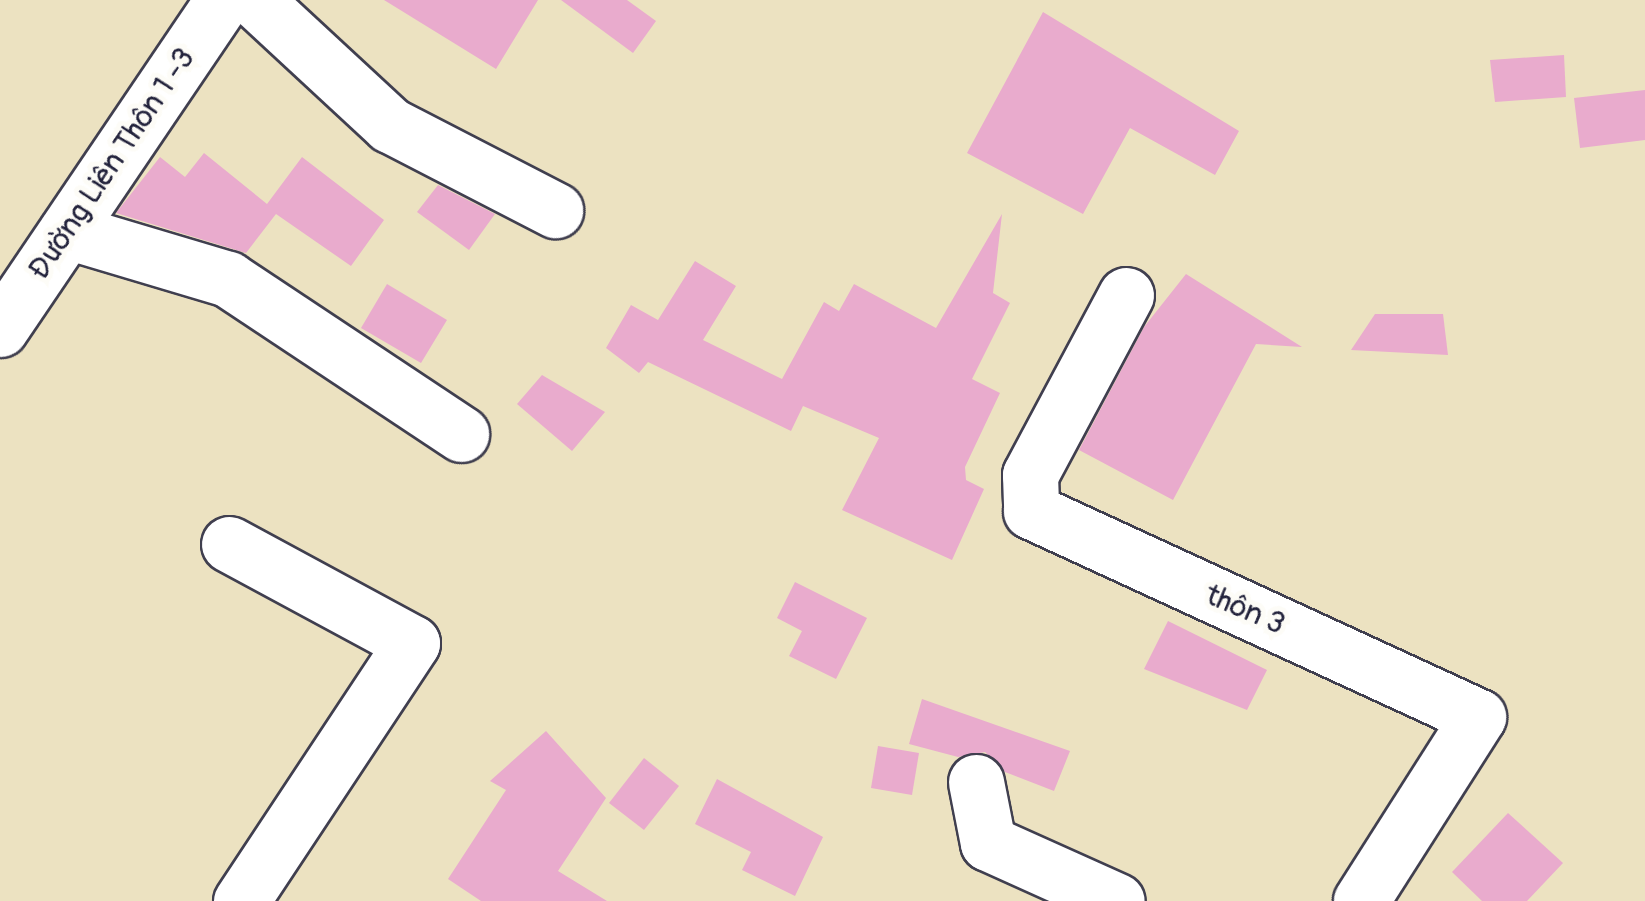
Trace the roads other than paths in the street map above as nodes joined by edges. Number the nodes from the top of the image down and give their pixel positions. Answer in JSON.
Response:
{"nodes":[{"id":1,"x":223,"y":0,"type":"edge"},
{"id":2,"x":254,"y":0,"type":"edge"},
{"id":3,"x":555,"y":210,"type":"dead end"},
{"id":4,"x":67,"y":231,"type":"junction"},
{"id":5,"x":1126,"y":295,"type":"dead end"},
{"id":6,"x":0,"y":328,"type":"edge"},
{"id":7,"x":461,"y":434,"type":"dead end"},
{"id":8,"x":229,"y":544,"type":"dead end"},
{"id":9,"x":976,"y":782,"type":"dead end"},
{"id":10,"x":241,"y":901,"type":"edge"},
{"id":11,"x":1117,"y":901,"type":"edge"},
{"id":12,"x":1361,"y":901,"type":"edge"}],
"edges":[{"from":1,"to":4,"type":"lane","name":"Đường Liên Thôn 1 -3"},
{"from":2,"to":3,"type":"lane"},
{"from":4,"to":6,"type":"lane","name":"Đường Liên Thôn 1 -3"},
{"from":4,"to":7,"type":"lane"},
{"from":5,"to":12,"type":"lane","name":"thôn 3"},
{"from":8,"to":10,"type":"lane"},
{"from":9,"to":11,"type":"lane"}]}
